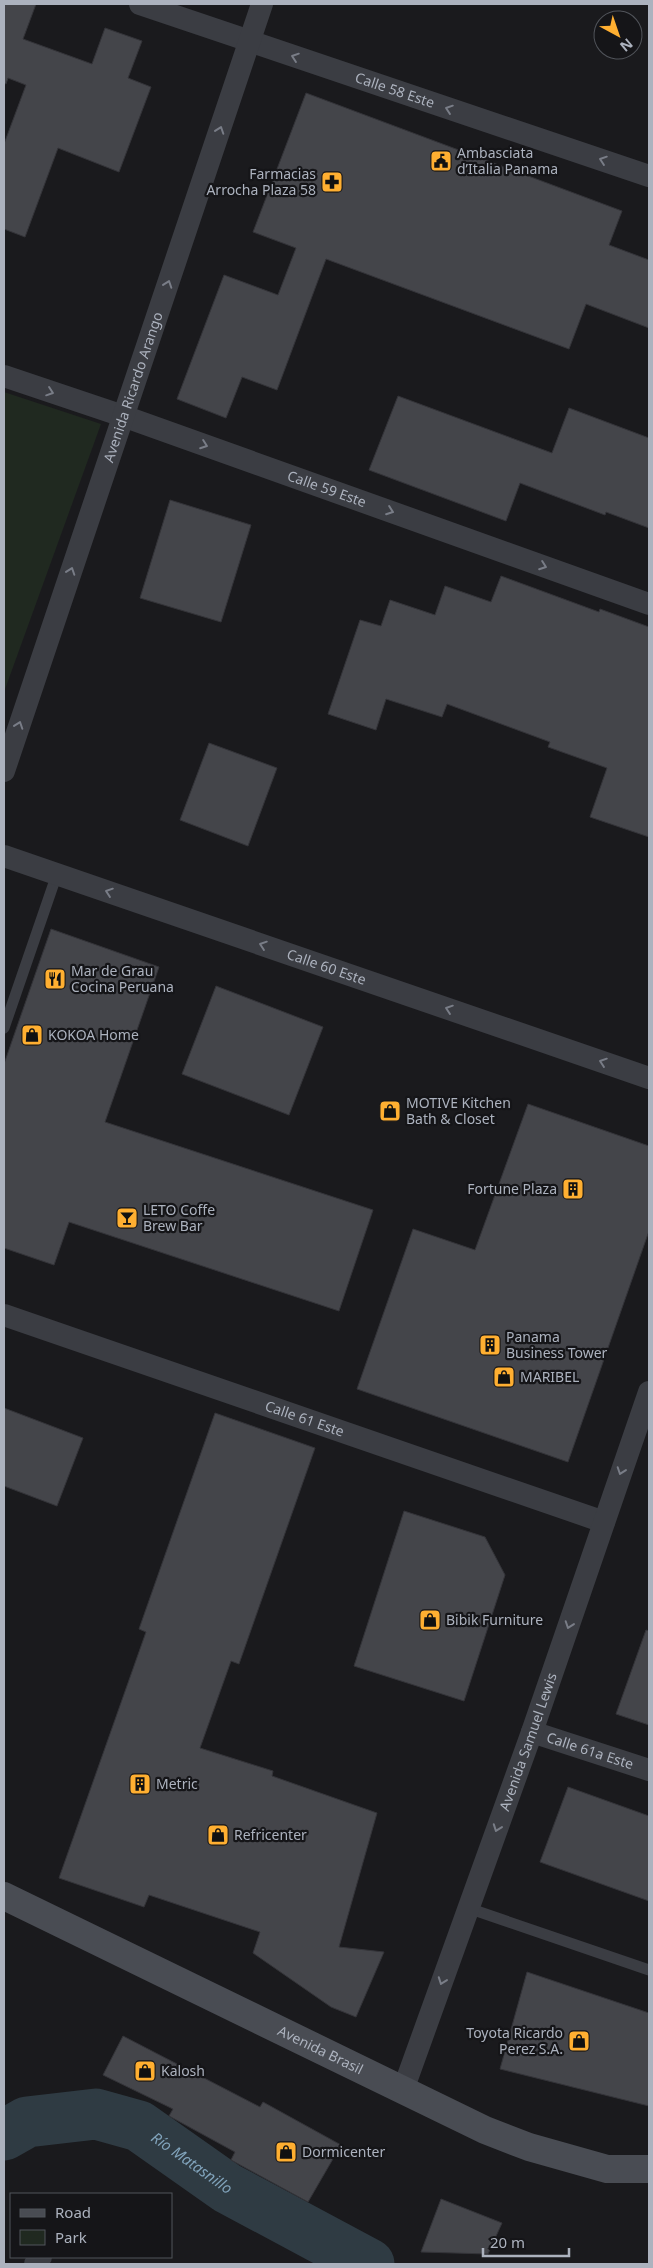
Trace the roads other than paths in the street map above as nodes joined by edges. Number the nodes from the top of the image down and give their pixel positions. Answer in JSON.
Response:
{"nodes":[{"id":1,"x":140,"y":4,"type":"edge"},
{"id":2,"x":262,"y":4,"type":"edge"},
{"id":3,"x":250,"y":42,"type":"junction"},
{"id":4,"x":649,"y":176,"type":"edge"},
{"id":5,"x":4,"y":376,"type":"edge"},
{"id":6,"x":123,"y":416,"type":"junction"},
{"id":7,"x":649,"y":604,"type":"edge"},
{"id":8,"x":4,"y":771,"type":"edge"},
{"id":9,"x":4,"y":856,"type":"edge"},
{"id":10,"x":57,"y":874,"type":"junction"},
{"id":11,"x":4,"y":1028,"type":"edge"},
{"id":12,"x":649,"y":1078,"type":"edge"},
{"id":13,"x":4,"y":1315,"type":"edge"},
{"id":14,"x":649,"y":1392,"type":"edge"},
{"id":15,"x":642,"y":1435,"type":"edge"},
{"id":16,"x":604,"y":1522,"type":"junction"},
{"id":17,"x":532,"y":1732,"type":"junction"},
{"id":18,"x":649,"y":1770,"type":"edge"},
{"id":19,"x":4,"y":1896,"type":"edge"},
{"id":20,"x":468,"y":1908,"type":"junction"},
{"id":21,"x":649,"y":1970,"type":"edge"},
{"id":22,"x":403,"y":2090,"type":"junction"},
{"id":23,"x":649,"y":2169,"type":"edge"}],
"edges":[{"from":1,"to":3,"type":"street","name":"Calle 58 Este"},
{"from":2,"to":3,"type":"street","name":"Avenida Ricardo Arango"},
{"from":4,"to":3,"type":"street","name":"Calle 58 Este","one_way":true},
{"from":6,"to":3,"type":"street","name":"Avenida Ricardo Arango","one_way":true},
{"from":5,"to":6,"type":"street","name":"Calle 59 Este","one_way":true},
{"from":6,"to":7,"type":"street","name":"Calle 59 Este","one_way":true},
{"from":8,"to":6,"type":"street","name":"Avenida Ricardo Arango","one_way":true},
{"from":9,"to":10,"type":"street","name":"Calle 60 Este"},
{"from":10,"to":11,"type":"lane"},
{"from":12,"to":10,"type":"street","name":"Calle 60 Este","one_way":true},
{"from":13,"to":16,"type":"street","name":"Calle 61 Este"},
{"from":14,"to":15,"type":"street","name":"Avenida Samuel Lewis"},
{"from":15,"to":16,"type":"street","name":"Avenida Samuel Lewis","one_way":true},
{"from":16,"to":17,"type":"street","name":"Avenida Samuel Lewis","one_way":true},
{"from":17,"to":18,"type":"street","name":"Calle 61a Este"},
{"from":17,"to":20,"type":"street","name":"Avenida Samuel Lewis","one_way":true},
{"from":19,"to":22,"type":"main road","name":"Avenida Brasil"},
{"from":20,"to":21,"type":"lane"},
{"from":20,"to":22,"type":"street","name":"Avenida Samuel Lewis","one_way":true},
{"from":22,"to":23,"type":"main road","name":"Avenida Brasil"}]}
